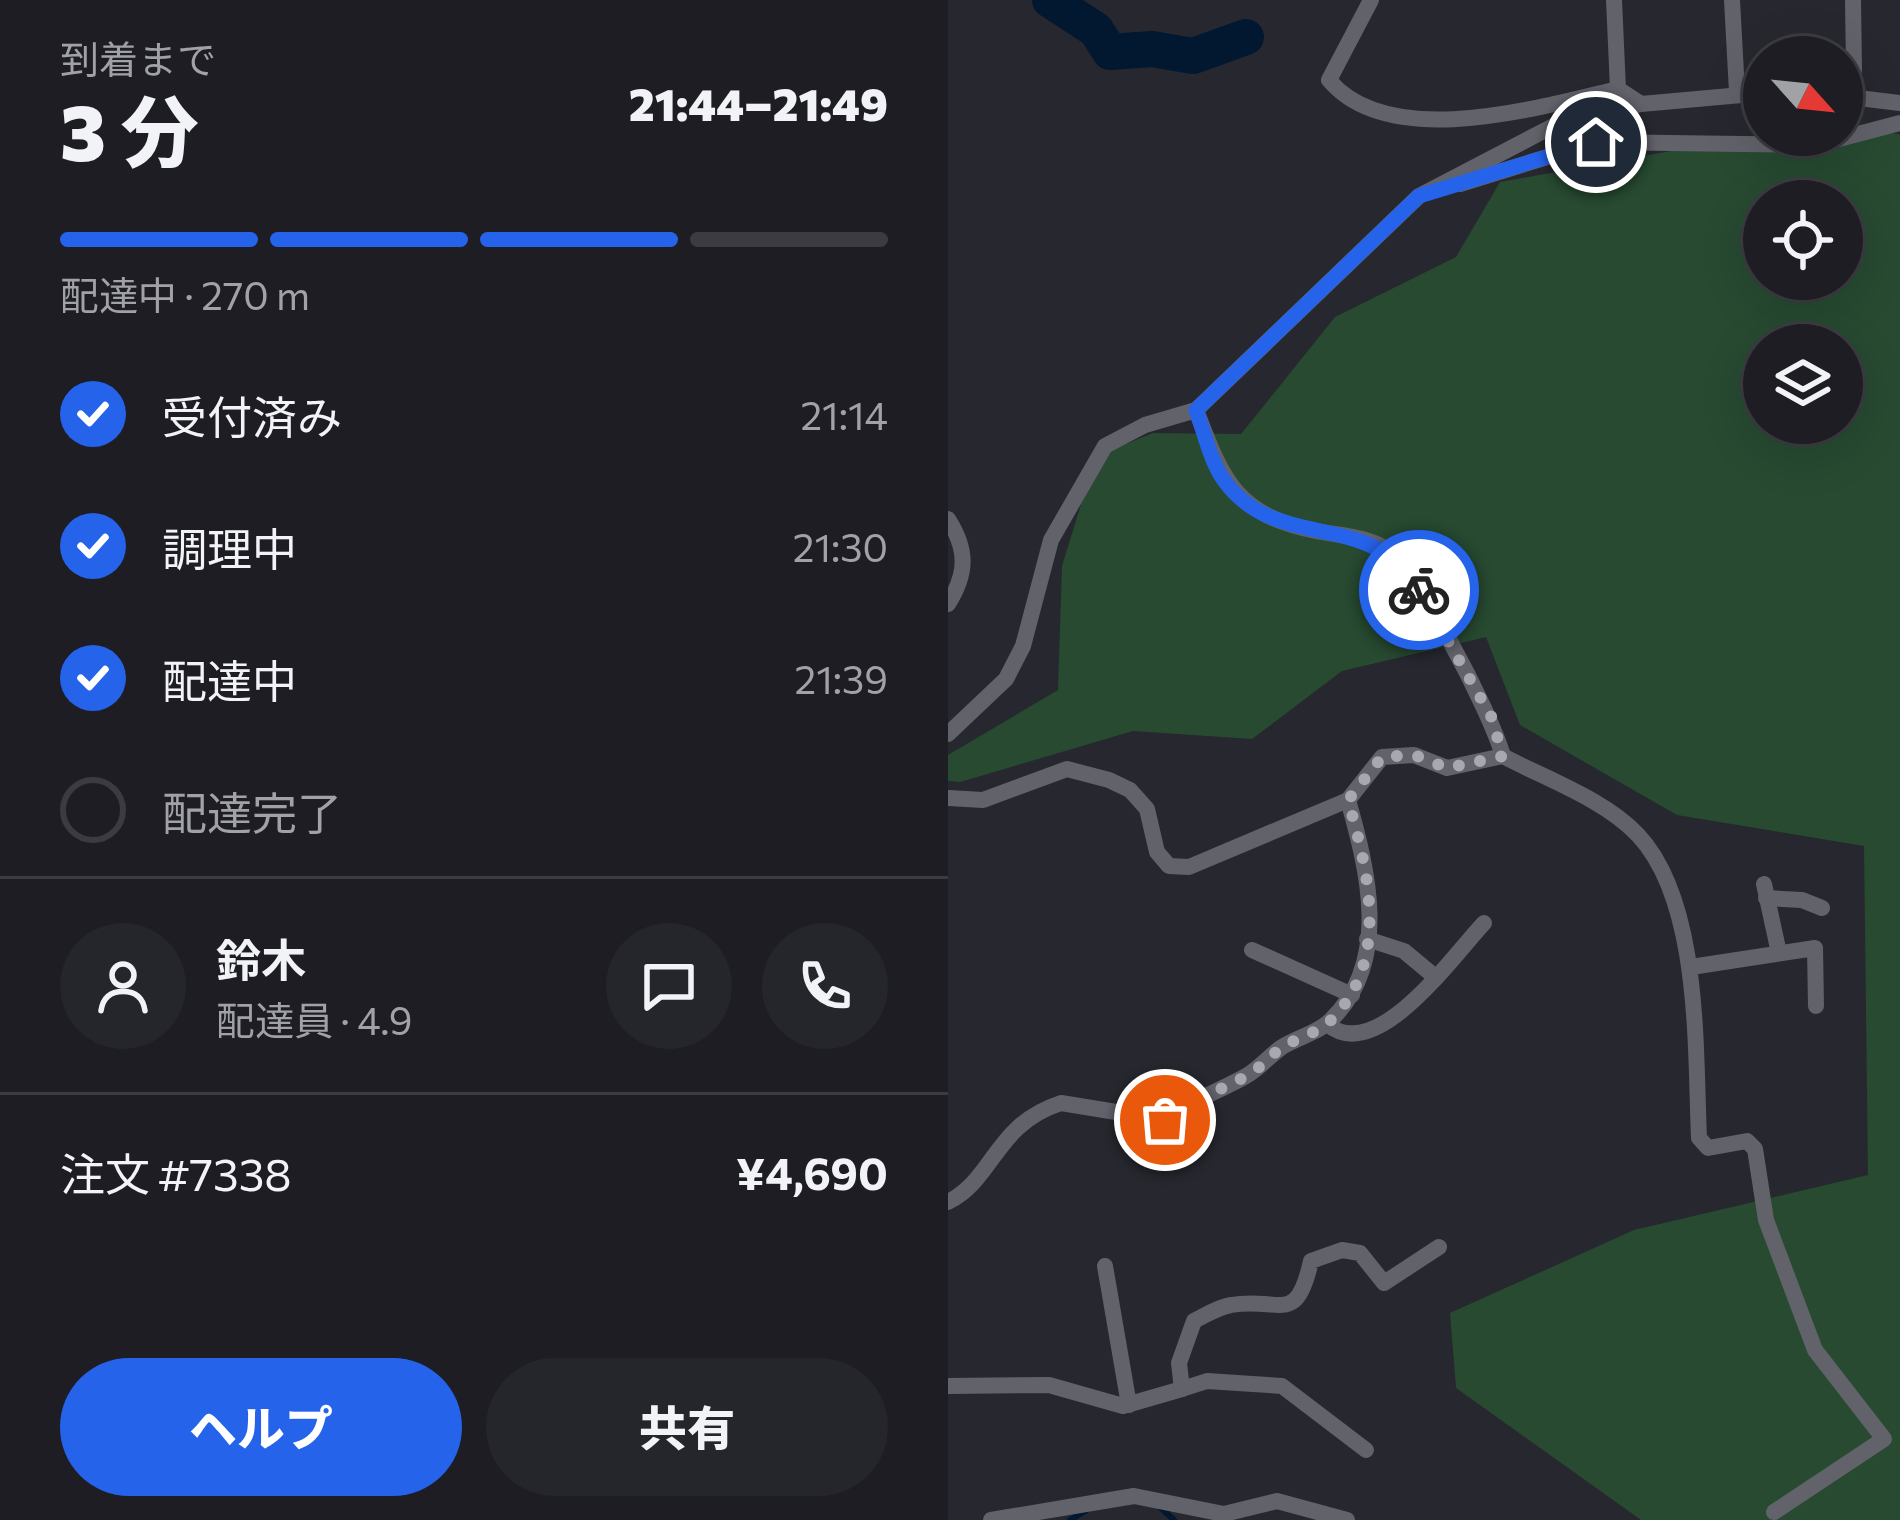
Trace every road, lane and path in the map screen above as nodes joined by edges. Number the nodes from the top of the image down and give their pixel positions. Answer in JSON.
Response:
{"nodes":[{"id":1,"x":1372,"y":0,"type":"edge"},
{"id":2,"x":1614,"y":0,"type":"edge"},
{"id":3,"x":1732,"y":0,"type":"edge"},
{"id":4,"x":1853,"y":0,"type":"edge"},
{"id":5,"x":1854,"y":36,"type":"edge"},
{"id":6,"x":1618,"y":89,"type":"junction"},
{"id":7,"x":1737,"y":92,"type":"junction"},
{"id":8,"x":1743,"y":92,"type":"edge"},
{"id":9,"x":1863,"y":98,"type":"edge"},
{"id":10,"x":1900,"y":103,"type":"edge"},
{"id":11,"x":1641,"y":104,"type":"junction"},
{"id":12,"x":1900,"y":123,"type":"edge"},
{"id":13,"x":1419,"y":196,"type":"junction"},
{"id":14,"x":1196,"y":410,"type":"junction"},
{"id":15,"x":948,"y":519,"type":"edge"},
{"id":16,"x":948,"y":604,"type":"edge"},
{"id":17,"x":948,"y":734,"type":"edge"},
{"id":18,"x":1503,"y":756,"type":"junction"},
{"id":19,"x":948,"y":798,"type":"edge"},
{"id":20,"x":1348,"y":800,"type":"junction"},
{"id":21,"x":1822,"y":908,"type":"dead end"},
{"id":22,"x":1484,"y":923,"type":"dead end"},
{"id":23,"x":1367,"y":938,"type":"junction"},
{"id":24,"x":1252,"y":950,"type":"dead end"},
{"id":25,"x":1779,"y":953,"type":"junction"},
{"id":26,"x":1691,"y":967,"type":"junction"},
{"id":27,"x":1434,"y":976,"type":"junction"},
{"id":28,"x":1352,"y":995,"type":"junction"},
{"id":29,"x":1816,"y":1006,"type":"dead end"},
{"id":30,"x":1328,"y":1024,"type":"junction"},
{"id":31,"x":948,"y":1202,"type":"edge"},
{"id":32,"x":1439,"y":1247,"type":"dead end"},
{"id":33,"x":1105,"y":1266,"type":"dead end"},
{"id":34,"x":948,"y":1386,"type":"edge"},
{"id":35,"x":1182,"y":1389,"type":"junction"},
{"id":36,"x":1129,"y":1405,"type":"junction"},
{"id":37,"x":1366,"y":1450,"type":"dead end"},
{"id":38,"x":1774,"y":1512,"type":"dead end"},
{"id":39,"x":1056,"y":1516,"type":"edge"},
{"id":40,"x":991,"y":1520,"type":"edge"},
{"id":41,"x":1347,"y":1520,"type":"edge"}],
"edges":[{"from":1,"to":6,"type":"street"},
{"from":2,"to":6,"type":"street"},
{"from":3,"to":7,"type":"street"},
{"from":4,"to":5,"type":"street"},
{"from":6,"to":11,"type":"street"},
{"from":7,"to":8,"type":"street"},
{"from":7,"to":11,"type":"street"},
{"from":9,"to":10,"type":"street"},
{"from":11,"to":13,"type":"street"},
{"from":12,"to":13,"type":"street"},
{"from":13,"to":14,"type":"street"},
{"from":14,"to":17,"type":"street"},
{"from":14,"to":18,"type":"street"},
{"from":15,"to":16,"type":"street"},
{"from":18,"to":20,"type":"street"},
{"from":18,"to":26,"type":"street"},
{"from":19,"to":20,"type":"street"},
{"from":20,"to":23,"type":"street"},
{"from":21,"to":25,"type":"street"},
{"from":22,"to":27,"type":"street"},
{"from":23,"to":27,"type":"street"},
{"from":23,"to":28,"type":"street"},
{"from":24,"to":28,"type":"street"},
{"from":25,"to":26,"type":"street"},
{"from":25,"to":29,"type":"street"},
{"from":26,"to":38,"type":"street"},
{"from":27,"to":30,"type":"street"},
{"from":28,"to":30,"type":"street"},
{"from":30,"to":31,"type":"street"},
{"from":32,"to":35,"type":"street"},
{"from":33,"to":36,"type":"street"},
{"from":34,"to":36,"type":"street"},
{"from":35,"to":36,"type":"street"},
{"from":35,"to":37,"type":"street"},
{"from":39,"to":40,"type":"street"},
{"from":39,"to":41,"type":"street"}]}
